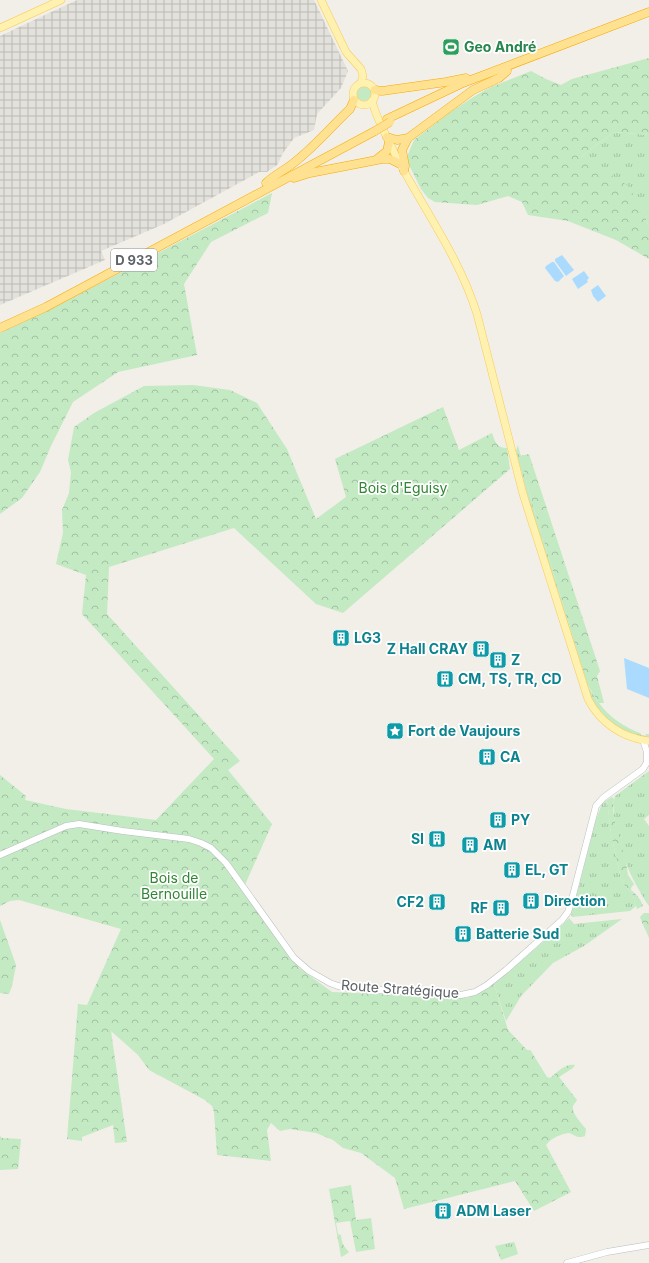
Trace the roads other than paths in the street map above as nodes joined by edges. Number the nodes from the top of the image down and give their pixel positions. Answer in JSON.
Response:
{"nodes":[{"id":1,"x":61,"y":0,"type":"edge"},
{"id":2,"x":321,"y":0,"type":"edge"},
{"id":3,"x":649,"y":12,"type":"edge"},
{"id":4,"x":649,"y":17,"type":"edge"},
{"id":5,"x":0,"y":28,"type":"edge"},
{"id":6,"x":506,"y":69,"type":"junction"},
{"id":7,"x":365,"y":83,"type":"junction"},
{"id":8,"x":375,"y":90,"type":"junction"},
{"id":9,"x":354,"y":100,"type":"junction"},
{"id":10,"x":370,"y":103,"type":"junction"},
{"id":11,"x":408,"y":138,"type":"junction"},
{"id":12,"x":388,"y":139,"type":"junction"},
{"id":13,"x":377,"y":160,"type":"junction"},
{"id":14,"x":402,"y":167,"type":"junction"},
{"id":15,"x":277,"y":180,"type":"junction"},
{"id":16,"x":266,"y":186,"type":"junction"},
{"id":17,"x":0,"y":322,"type":"edge"},
{"id":18,"x":0,"y":328,"type":"edge"},
{"id":19,"x":647,"y":741,"type":"edge"},
{"id":20,"x":648,"y":761,"type":"edge"},
{"id":21,"x":0,"y":855,"type":"edge"},
{"id":22,"x":649,"y":1245,"type":"edge"},
{"id":23,"x":567,"y":1263,"type":"edge"}],
"edges":[{"from":1,"to":5,"type":"main road"},
{"from":2,"to":7,"type":"main road"},
{"from":3,"to":6,"type":"highway"},
{"from":4,"to":6,"type":"highway"},
{"from":6,"to":8,"type":"highway"},
{"from":6,"to":11,"type":"highway"},
{"from":6,"to":15,"type":"highway","bridge":true},
{"from":7,"to":8,"type":"main road"},
{"from":7,"to":9,"type":"main road"},
{"from":8,"to":10,"type":"main road"},
{"from":9,"to":10,"type":"main road"},
{"from":9,"to":15,"type":"highway"},
{"from":10,"to":12,"type":"main road"},
{"from":11,"to":12,"type":"highway"},
{"from":11,"to":14,"type":"highway"},
{"from":12,"to":13,"type":"highway"},
{"from":12,"to":14,"type":"main road"},
{"from":13,"to":14,"type":"highway"},
{"from":13,"to":15,"type":"highway"},
{"from":14,"to":19,"type":"main road"},
{"from":15,"to":16,"type":"highway"},
{"from":16,"to":17,"type":"highway","number":"D 933"},
{"from":16,"to":18,"type":"highway","number":"D 933"},
{"from":19,"to":20,"type":"street","name":"Route Stratégique"},
{"from":20,"to":21,"type":"street","name":"Route Stratégique"},
{"from":22,"to":23,"type":"street"}]}
